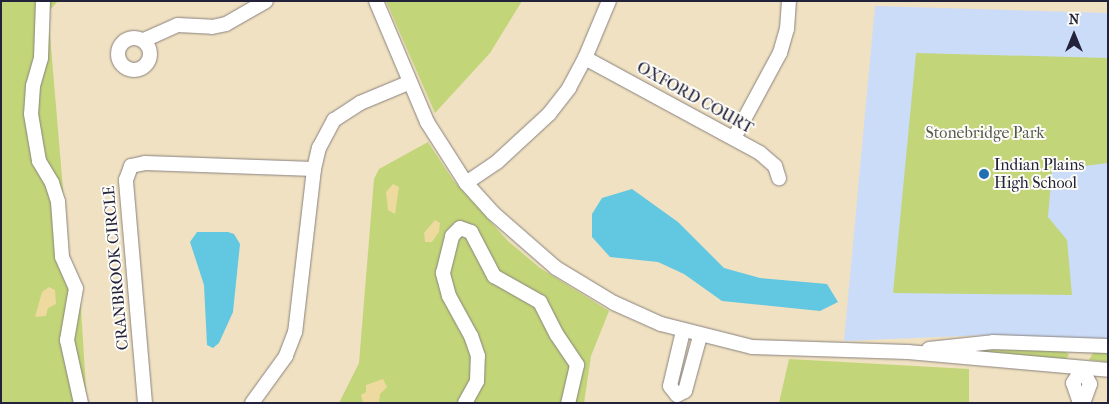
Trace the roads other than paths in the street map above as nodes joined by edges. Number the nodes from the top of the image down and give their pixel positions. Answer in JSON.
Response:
{"nodes":[{"id":1,"x":43,"y":1,"type":"edge"},
{"id":2,"x":266,"y":1,"type":"edge"},
{"id":3,"x":376,"y":1,"type":"edge"},
{"id":4,"x":609,"y":1,"type":"edge"},
{"id":5,"x":789,"y":1,"type":"edge"},
{"id":6,"x":144,"y":40,"type":"dead end"},
{"id":7,"x":586,"y":58,"type":"junction"},
{"id":8,"x":408,"y":83,"type":"junction"},
{"id":9,"x":734,"y":138,"type":"junction"},
{"id":10,"x":314,"y":169,"type":"junction"},
{"id":11,"x":779,"y":178,"type":"dead end"},
{"id":12,"x":466,"y":183,"type":"junction"},
{"id":13,"x":683,"y":331,"type":"junction"},
{"id":14,"x":700,"y":336,"type":"junction"},
{"id":15,"x":1108,"y":346,"type":"edge"},
{"id":16,"x":908,"y":352,"type":"junction"},
{"id":17,"x":1082,"y":369,"type":"junction"},
{"id":18,"x":1108,"y":370,"type":"edge"},
{"id":19,"x":676,"y":399,"type":"edge"},
{"id":20,"x":81,"y":403,"type":"edge"},
{"id":21,"x":144,"y":403,"type":"edge"},
{"id":22,"x":252,"y":403,"type":"edge"},
{"id":23,"x":465,"y":403,"type":"edge"},
{"id":24,"x":568,"y":403,"type":"edge"},
{"id":25,"x":1082,"y":403,"type":"edge"}],
"edges":[{"from":1,"to":20,"type":"street"},
{"from":2,"to":6,"type":"street"},
{"from":3,"to":8,"type":"street"},
{"from":4,"to":7,"type":"street"},
{"from":5,"to":9,"type":"street"},
{"from":7,"to":9,"type":"street","name":"OXFORD COURT"},
{"from":7,"to":12,"type":"street"},
{"from":8,"to":10,"type":"street"},
{"from":8,"to":12,"type":"street"},
{"from":9,"to":11,"type":"street","name":"OXFORD COURT"},
{"from":10,"to":21,"type":"street","name":"CRANBROOK CIRCLE"},
{"from":10,"to":22,"type":"street"},
{"from":12,"to":13,"type":"street"},
{"from":13,"to":14,"type":"street"},
{"from":13,"to":19,"type":"street"},
{"from":14,"to":16,"type":"street"},
{"from":14,"to":19,"type":"street"},
{"from":15,"to":16,"type":"street"},
{"from":16,"to":17,"type":"street"},
{"from":17,"to":18,"type":"street"},
{"from":17,"to":25,"type":"street"},
{"from":23,"to":24,"type":"street"}]}
